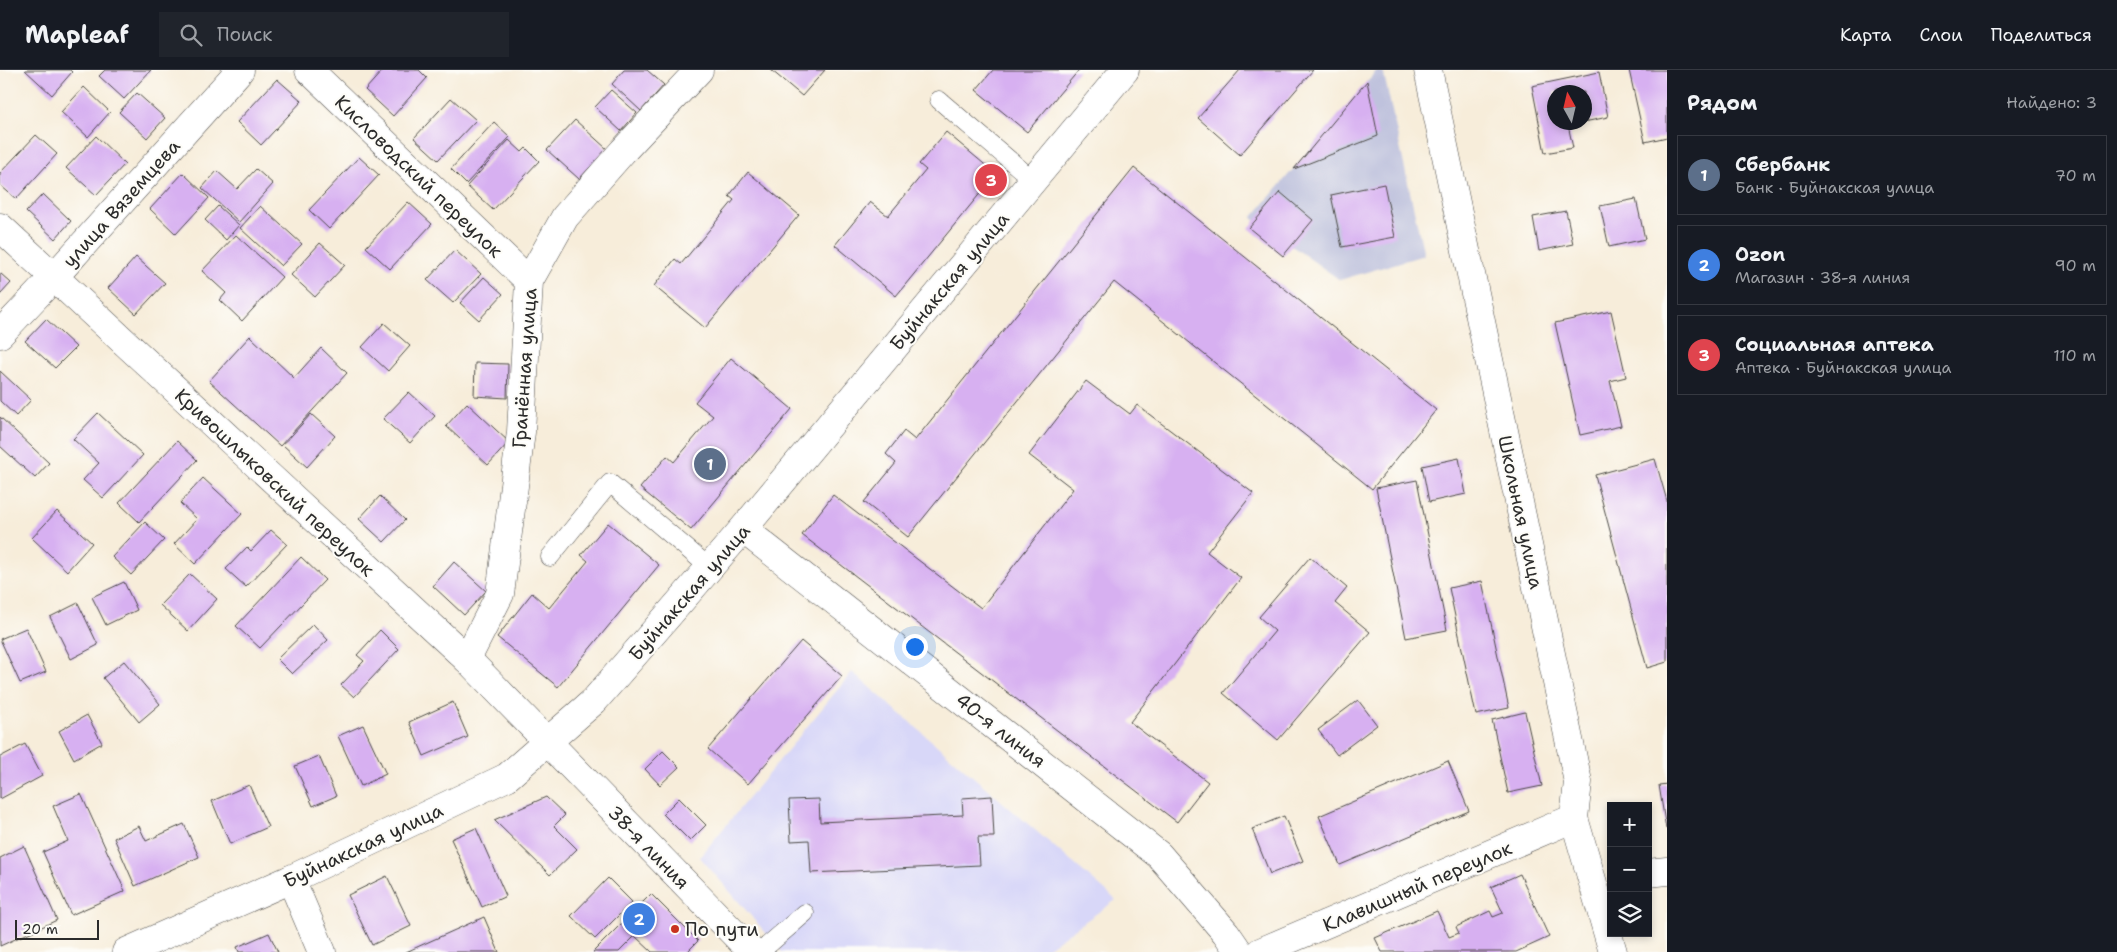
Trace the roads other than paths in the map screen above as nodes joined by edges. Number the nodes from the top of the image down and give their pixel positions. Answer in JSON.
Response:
{"nodes":[{"id":1,"x":240,"y":70,"type":"edge"},
{"id":2,"x":309,"y":70,"type":"edge"},
{"id":3,"x":699,"y":70,"type":"edge"},
{"id":4,"x":1125,"y":70,"type":"edge"},
{"id":5,"x":1428,"y":70,"type":"edge"},
{"id":6,"x":939,"y":100,"type":"dead end"},
{"id":7,"x":1033,"y":180,"type":"junction"},
{"id":8,"x":0,"y":227,"type":"edge"},
{"id":9,"x":54,"y":277,"type":"junction"},
{"id":10,"x":529,"y":281,"type":"junction"},
{"id":11,"x":0,"y":334,"type":"edge"},
{"id":12,"x":743,"y":529,"type":"junction"},
{"id":13,"x":550,"y":558,"type":"dead end"},
{"id":14,"x":710,"y":568,"type":"junction"},
{"id":15,"x":467,"y":659,"type":"junction"},
{"id":16,"x":546,"y":742,"type":"junction"},
{"id":17,"x":1574,"y":818,"type":"junction"},
{"id":18,"x":1667,"y":871,"type":"edge"},
{"id":19,"x":1652,"y":873,"type":"edge"},
{"id":20,"x":1601,"y":877,"type":"edge"},
{"id":21,"x":291,"y":879,"type":"junction"},
{"id":22,"x":804,"y":913,"type":"dead end"},
{"id":23,"x":126,"y":952,"type":"edge"},
{"id":24,"x":322,"y":952,"type":"edge"},
{"id":25,"x":752,"y":952,"type":"edge"},
{"id":26,"x":760,"y":952,"type":"edge"},
{"id":27,"x":1239,"y":952,"type":"edge"},
{"id":28,"x":1260,"y":952,"type":"edge"},
{"id":29,"x":1613,"y":952,"type":"edge"}],
"edges":[{"from":1,"to":9,"type":"street","name":"улица Вяземцева"},
{"from":2,"to":10,"type":"street","name":"Кисловодский переулок"},
{"from":3,"to":10,"type":"street","name":"Гранённая улица"},
{"from":4,"to":7,"type":"street","name":"Буйнакская улица"},
{"from":5,"to":17,"type":"street","name":"Школьная улица"},
{"from":6,"to":7,"type":"lane"},
{"from":7,"to":12,"type":"street","name":"Буйнакская улица"},
{"from":8,"to":9,"type":"street","name":"Кривошлыковский переулок"},
{"from":9,"to":11,"type":"street","name":"улица Вяземцева"},
{"from":9,"to":15,"type":"street","name":"Кривошлыковский переулок"},
{"from":10,"to":15,"type":"street","name":"Гранённая улица"},
{"from":12,"to":14,"type":"street","name":"Буйнакская улица"},
{"from":12,"to":27,"type":"street","name":"40-я линия"},
{"from":13,"to":14,"type":"lane"},
{"from":14,"to":16,"type":"street","name":"Буйнакская улица"},
{"from":15,"to":16,"type":"street","name":"Кривошлыковский переулок"},
{"from":16,"to":21,"type":"street","name":"Буйнакская улица"},
{"from":16,"to":25,"type":"street","name":"38-я линия"},
{"from":17,"to":20,"type":"street","name":"Школьная улица"},
{"from":17,"to":28,"type":"street","name":"Клавишный переулок"},
{"from":18,"to":19,"type":"street"},
{"from":20,"to":29,"type":"street","name":"Школьная улица"},
{"from":21,"to":23,"type":"street","name":"Буйнакская улица"},
{"from":21,"to":24,"type":"street"},
{"from":22,"to":26,"type":"lane"}]}
